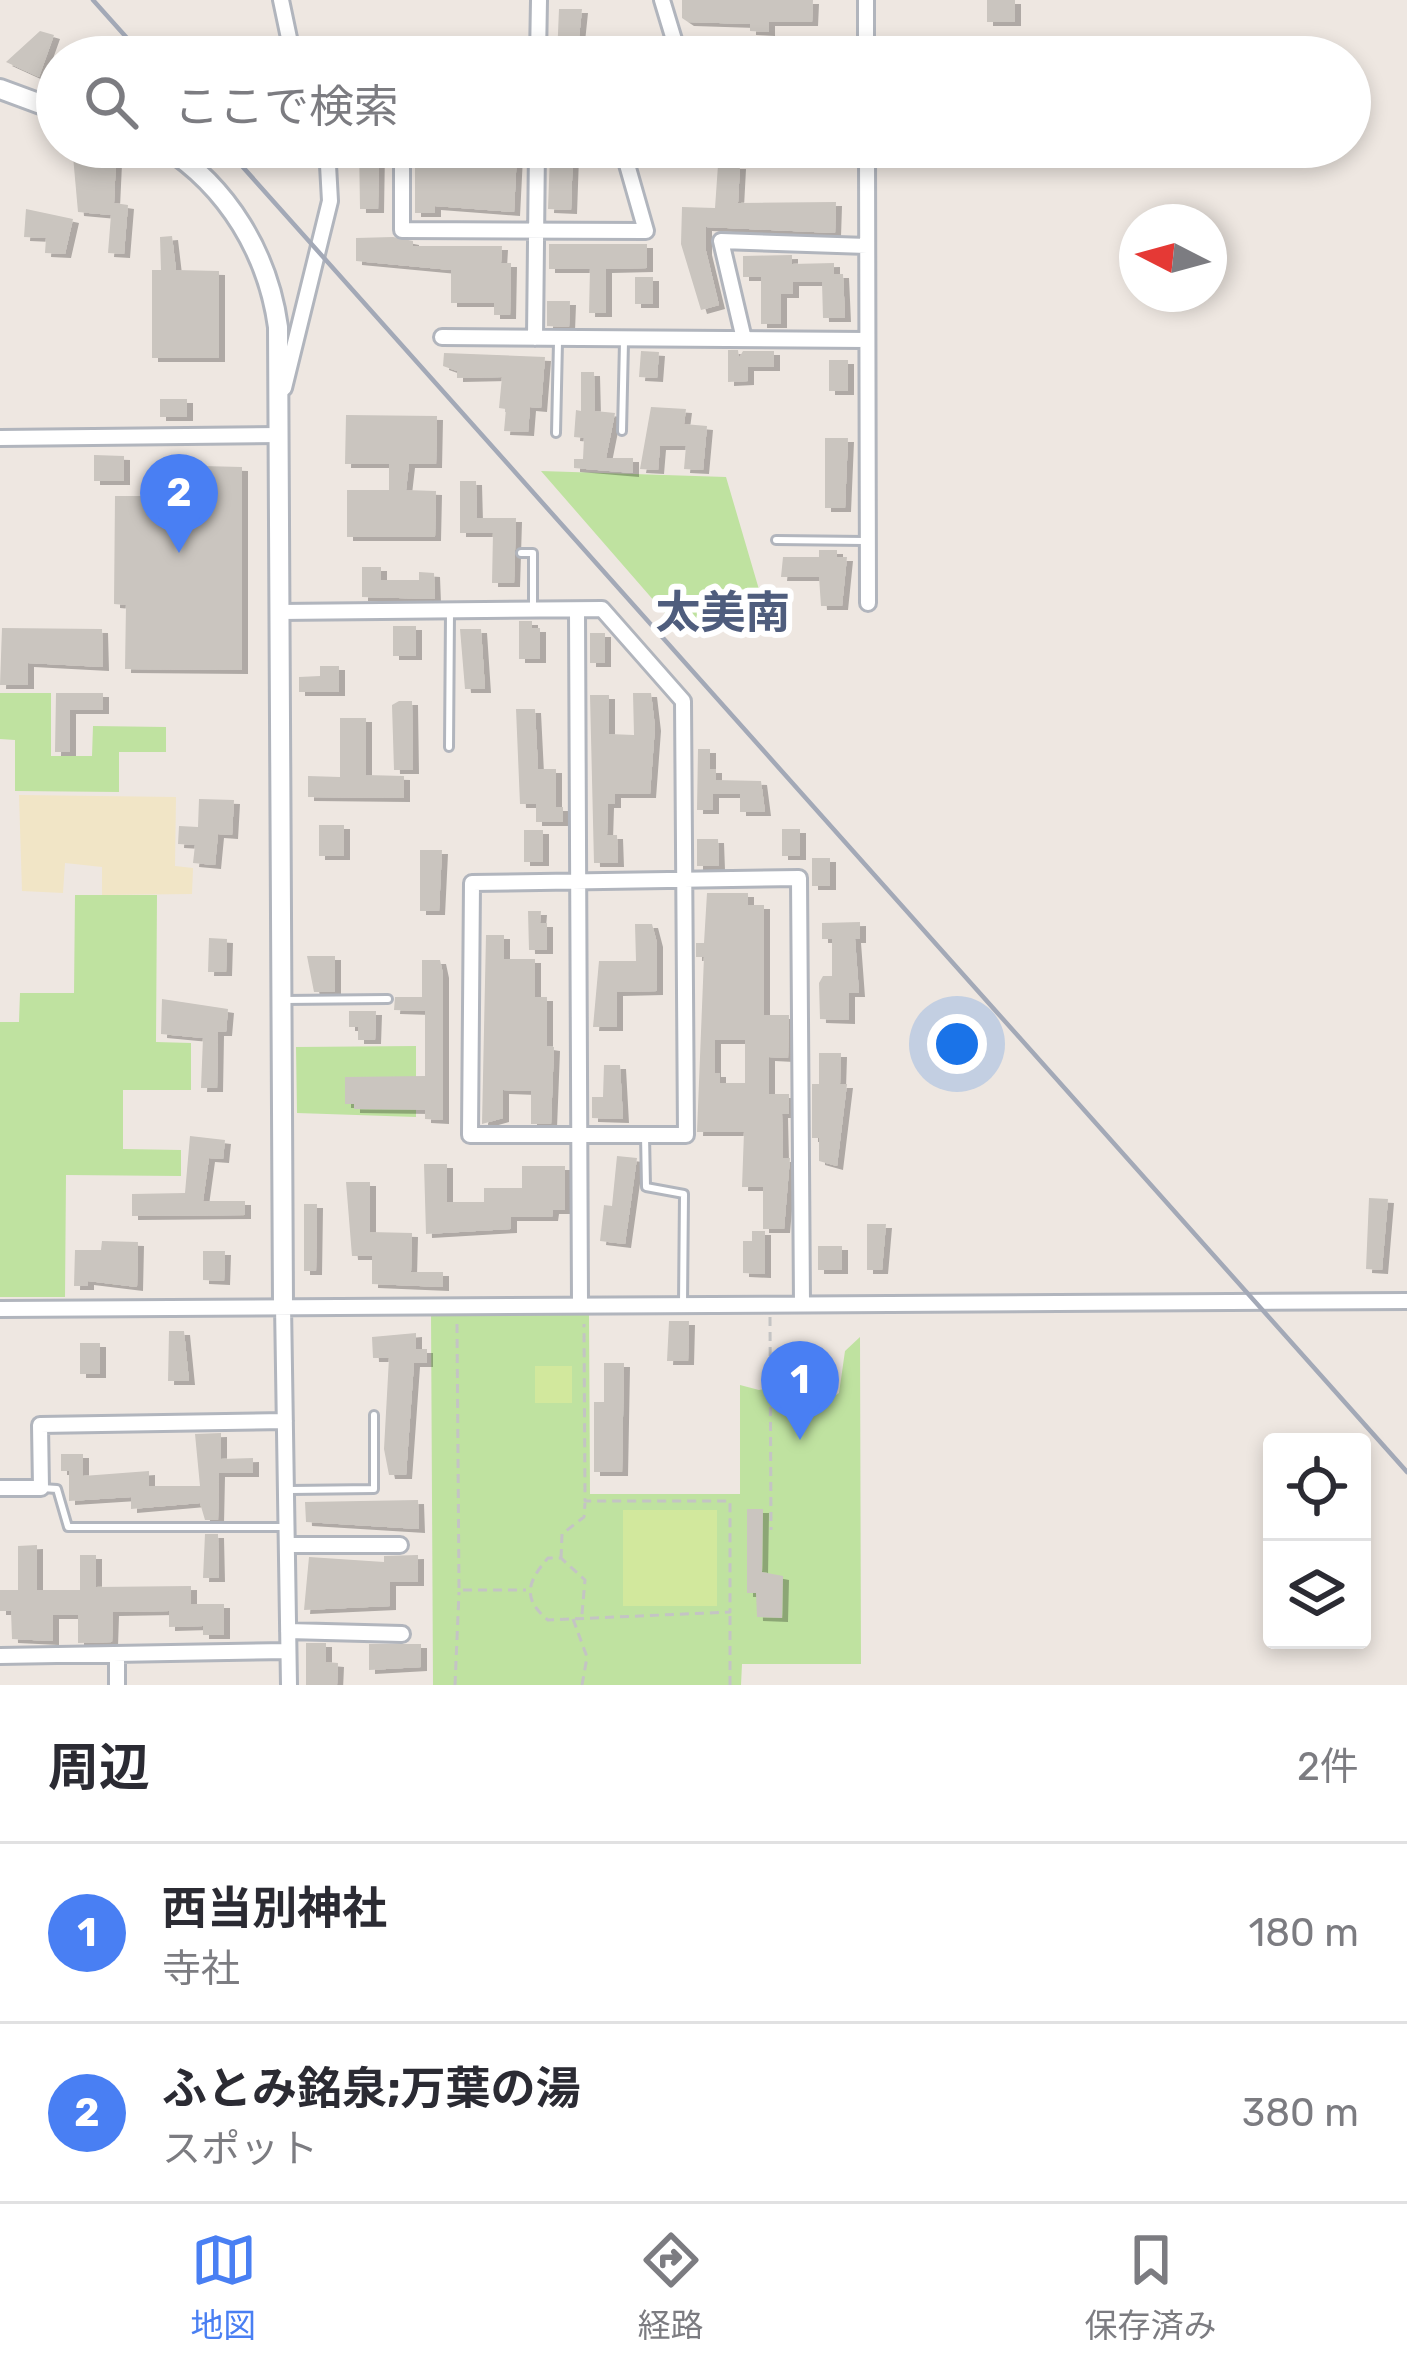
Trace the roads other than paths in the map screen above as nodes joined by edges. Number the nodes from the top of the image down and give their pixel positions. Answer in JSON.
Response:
{"nodes":[{"id":1,"x":281,"y":0,"type":"edge"},
{"id":2,"x":538,"y":0,"type":"edge"},
{"id":3,"x":662,"y":0,"type":"edge"},
{"id":4,"x":866,"y":0,"type":"edge"},
{"id":5,"x":288,"y":36,"type":"edge"},
{"id":6,"x":538,"y":36,"type":"edge"},
{"id":7,"x":673,"y":36,"type":"edge"},
{"id":8,"x":866,"y":36,"type":"edge"},
{"id":9,"x":0,"y":89,"type":"edge"},
{"id":10,"x":36,"y":102,"type":"edge"},
{"id":11,"x":188,"y":168,"type":"edge"},
{"id":12,"x":328,"y":168,"type":"edge"},
{"id":13,"x":402,"y":168,"type":"edge"},
{"id":14,"x":537,"y":168,"type":"edge"},
{"id":15,"x":628,"y":168,"type":"edge"},
{"id":16,"x":867,"y":168,"type":"edge"},
{"id":17,"x":536,"y":231,"type":"junction"},
{"id":18,"x":867,"y":246,"type":"junction"},
{"id":19,"x":442,"y":338,"type":"dead end"},
{"id":20,"x":535,"y":338,"type":"junction"},
{"id":21,"x":558,"y":338,"type":"junction"},
{"id":22,"x":624,"y":339,"type":"junction"},
{"id":23,"x":745,"y":339,"type":"junction"},
{"id":24,"x":867,"y":340,"type":"junction"},
{"id":25,"x":279,"y":425,"type":"junction"},
{"id":26,"x":622,"y":431,"type":"dead end"},
{"id":27,"x":556,"y":434,"type":"dead end"},
{"id":28,"x":0,"y":439,"type":"edge"},
{"id":29,"x":776,"y":540,"type":"dead end"},
{"id":30,"x":868,"y":541,"type":"junction"},
{"id":31,"x":521,"y":553,"type":"dead end"},
{"id":32,"x":868,"y":603,"type":"dead end"},
{"id":33,"x":533,"y":609,"type":"junction"},
{"id":34,"x":450,"y":610,"type":"junction"},
{"id":35,"x":577,"y":610,"type":"junction"},
{"id":36,"x":279,"y":611,"type":"junction"},
{"id":37,"x":449,"y":747,"type":"dead end"},
{"id":38,"x":683,"y":878,"type":"junction"},
{"id":39,"x":578,"y":882,"type":"junction"},
{"id":40,"x":388,"y":999,"type":"dead end"},
{"id":41,"x":281,"y":1000,"type":"junction"},
{"id":42,"x":580,"y":1135,"type":"junction"},
{"id":43,"x":645,"y":1135,"type":"junction"},
{"id":44,"x":1407,"y":1301,"type":"edge"},
{"id":45,"x":582,"y":1304,"type":"junction"},
{"id":46,"x":683,"y":1304,"type":"junction"},
{"id":47,"x":802,"y":1304,"type":"junction"},
{"id":48,"x":284,"y":1305,"type":"junction"},
{"id":49,"x":0,"y":1310,"type":"edge"},
{"id":50,"x":374,"y":1415,"type":"dead end"},
{"id":51,"x":285,"y":1421,"type":"junction"},
{"id":52,"x":0,"y":1488,"type":"edge"},
{"id":53,"x":40,"y":1488,"type":"junction"},
{"id":54,"x":286,"y":1490,"type":"junction"},
{"id":55,"x":286,"y":1527,"type":"junction"},
{"id":56,"x":286,"y":1545,"type":"junction"},
{"id":57,"x":400,"y":1545,"type":"dead end"},
{"id":58,"x":288,"y":1631,"type":"junction"},
{"id":59,"x":402,"y":1634,"type":"dead end"},
{"id":60,"x":288,"y":1651,"type":"junction"},
{"id":61,"x":118,"y":1654,"type":"junction"},
{"id":62,"x":0,"y":1656,"type":"edge"},
{"id":63,"x":117,"y":1685,"type":"edge"},
{"id":64,"x":289,"y":1685,"type":"edge"}],
"edges":[{"from":1,"to":5,"type":"street"},
{"from":2,"to":6,"type":"street"},
{"from":3,"to":7,"type":"street"},
{"from":4,"to":8,"type":"street"},
{"from":9,"to":10,"type":"street"},
{"from":11,"to":25,"type":"street"},
{"from":12,"to":25,"type":"street"},
{"from":13,"to":17,"type":"street"},
{"from":14,"to":17,"type":"street"},
{"from":15,"to":17,"type":"street"},
{"from":16,"to":18,"type":"street"},
{"from":17,"to":20,"type":"street"},
{"from":18,"to":23,"type":"street"},
{"from":18,"to":24,"type":"street"},
{"from":19,"to":20,"type":"street"},
{"from":20,"to":21,"type":"street"},
{"from":21,"to":22,"type":"street"},
{"from":21,"to":27,"type":"lane"},
{"from":22,"to":23,"type":"street"},
{"from":22,"to":26,"type":"lane"},
{"from":23,"to":24,"type":"street"},
{"from":24,"to":30,"type":"street"},
{"from":25,"to":28,"type":"street"},
{"from":25,"to":36,"type":"street"},
{"from":29,"to":30,"type":"lane"},
{"from":30,"to":32,"type":"street"},
{"from":31,"to":33,"type":"lane"},
{"from":33,"to":34,"type":"street"},
{"from":33,"to":35,"type":"street"},
{"from":34,"to":36,"type":"street"},
{"from":34,"to":37,"type":"lane"},
{"from":35,"to":38,"type":"street"},
{"from":35,"to":39,"type":"street"},
{"from":36,"to":41,"type":"street"},
{"from":38,"to":39,"type":"street"},
{"from":38,"to":43,"type":"street"},
{"from":38,"to":47,"type":"street"},
{"from":39,"to":42,"type":"street"},
{"from":39,"to":42,"type":"street"},
{"from":40,"to":41,"type":"lane"},
{"from":41,"to":48,"type":"street"},
{"from":42,"to":43,"type":"street"},
{"from":42,"to":45,"type":"street"},
{"from":43,"to":46,"type":"lane"},
{"from":44,"to":47,"type":"street"},
{"from":45,"to":46,"type":"street"},
{"from":45,"to":48,"type":"street"},
{"from":46,"to":47,"type":"street"},
{"from":48,"to":49,"type":"street"},
{"from":48,"to":51,"type":"street"},
{"from":50,"to":54,"type":"lane"},
{"from":51,"to":53,"type":"street"},
{"from":51,"to":54,"type":"street"},
{"from":52,"to":53,"type":"street"},
{"from":53,"to":55,"type":"lane"},
{"from":54,"to":55,"type":"street"},
{"from":55,"to":56,"type":"street"},
{"from":56,"to":57,"type":"street"},
{"from":56,"to":58,"type":"street"},
{"from":58,"to":59,"type":"street"},
{"from":58,"to":60,"type":"street"},
{"from":60,"to":61,"type":"street"},
{"from":60,"to":64,"type":"street"},
{"from":61,"to":62,"type":"street"},
{"from":61,"to":63,"type":"street"}]}
